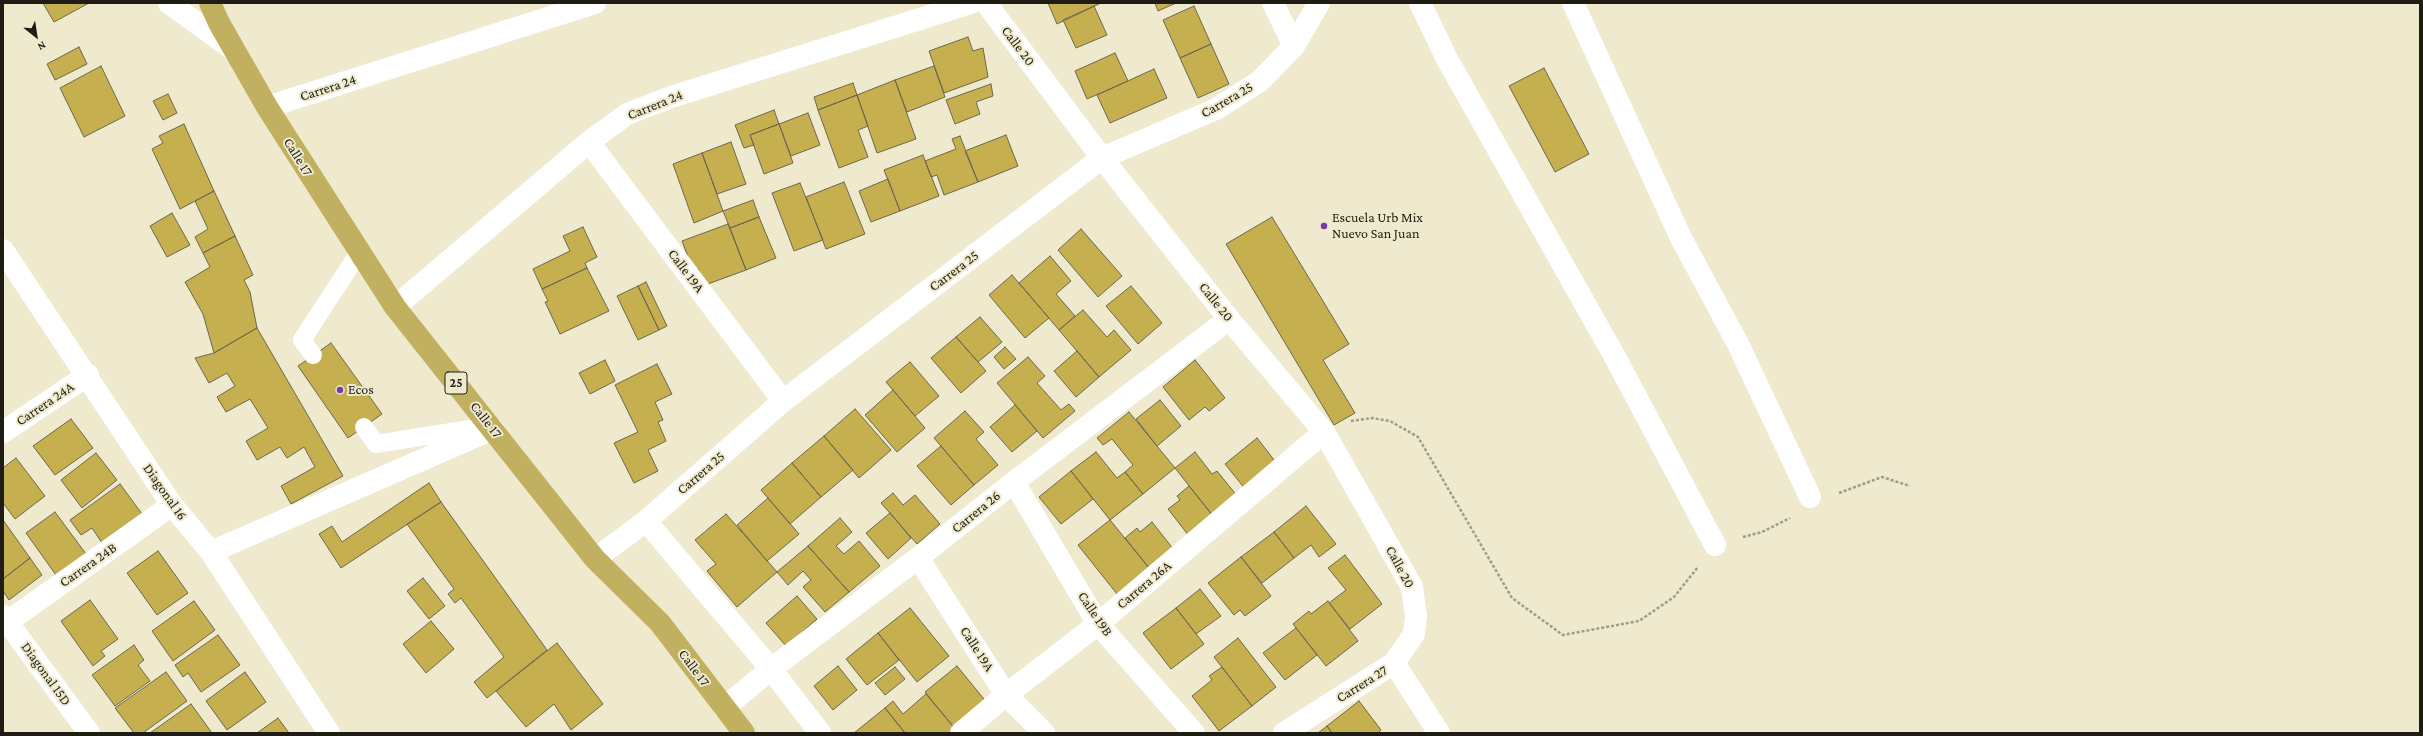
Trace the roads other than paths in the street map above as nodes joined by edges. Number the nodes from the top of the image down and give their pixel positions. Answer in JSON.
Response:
{"nodes":[{"id":1,"x":169,"y":3,"type":"edge"},
{"id":2,"x":210,"y":3,"type":"edge"},
{"id":3,"x":595,"y":3,"type":"edge"},
{"id":4,"x":971,"y":3,"type":"edge"},
{"id":5,"x":986,"y":3,"type":"edge"},
{"id":6,"x":1273,"y":3,"type":"edge"},
{"id":7,"x":1318,"y":3,"type":"edge"},
{"id":8,"x":1420,"y":3,"type":"edge"},
{"id":9,"x":1573,"y":3,"type":"edge"},
{"id":10,"x":1294,"y":46,"type":"junction"},
{"id":11,"x":234,"y":50,"type":"junction"},
{"id":12,"x":267,"y":107,"type":"junction"},
{"id":13,"x":589,"y":142,"type":"junction"},
{"id":14,"x":1102,"y":158,"type":"junction"},
{"id":15,"x":3,"y":250,"type":"edge"},
{"id":16,"x":360,"y":251,"type":"junction"},
{"id":17,"x":395,"y":307,"type":"junction"},
{"id":18,"x":1229,"y":319,"type":"junction"},
{"id":19,"x":313,"y":355,"type":"dead end"},
{"id":20,"x":88,"y":376,"type":"junction"},
{"id":21,"x":783,"y":401,"type":"junction"},
{"id":22,"x":364,"y":427,"type":"dead end"},
{"id":23,"x":492,"y":427,"type":"junction"},
{"id":24,"x":3,"y":432,"type":"edge"},
{"id":25,"x":1324,"y":432,"type":"junction"},
{"id":26,"x":1014,"y":482,"type":"junction"},
{"id":27,"x":1810,"y":497,"type":"road end"},
{"id":28,"x":172,"y":505,"type":"junction"},
{"id":29,"x":646,"y":520,"type":"junction"},
{"id":30,"x":1715,"y":545,"type":"road end"},
{"id":31,"x":211,"y":552,"type":"junction"},
{"id":32,"x":918,"y":558,"type":"junction"},
{"id":33,"x":595,"y":559,"type":"junction"},
{"id":34,"x":1416,"y":616,"type":"joint"},
{"id":35,"x":4,"y":621,"type":"edge"},
{"id":36,"x":1098,"y":624,"type":"junction"},
{"id":37,"x":1394,"y":663,"type":"junction"},
{"id":38,"x":771,"y":669,"type":"junction"},
{"id":39,"x":1006,"y":695,"type":"junction"},
{"id":40,"x":724,"y":708,"type":"junction"},
{"id":41,"x":89,"y":733,"type":"edge"},
{"id":42,"x":329,"y":733,"type":"edge"},
{"id":43,"x":744,"y":733,"type":"edge"},
{"id":44,"x":820,"y":733,"type":"edge"},
{"id":45,"x":961,"y":733,"type":"edge"},
{"id":46,"x":1044,"y":733,"type":"edge"},
{"id":47,"x":1194,"y":733,"type":"edge"},
{"id":48,"x":1284,"y":733,"type":"edge"},
{"id":49,"x":1439,"y":733,"type":"edge"}],
"edges":[{"from":1,"to":11,"type":"street"},
{"from":2,"to":11,"type":"highway","name":"Calle 17","number":"25"},
{"from":3,"to":12,"type":"street","name":"Carrera 24"},
{"from":4,"to":13,"type":"street","name":"Carrera 24"},
{"from":5,"to":14,"type":"street","name":"Calle 20"},
{"from":6,"to":10,"type":"street"},
{"from":7,"to":10,"type":"street","name":"Carrera 25"},
{"from":8,"to":30,"type":"street"},
{"from":9,"to":27,"type":"street"},
{"from":10,"to":14,"type":"street","name":"Carrera 25"},
{"from":11,"to":12,"type":"highway","name":"Calle 17","number":"25"},
{"from":12,"to":16,"type":"highway","name":"Calle 17","number":"25"},
{"from":13,"to":17,"type":"street","name":"Carrera 24"},
{"from":13,"to":21,"type":"street","name":"Calle 19A"},
{"from":14,"to":18,"type":"street","name":"Calle 20"},
{"from":14,"to":21,"type":"street","name":"Carrera 25"},
{"from":15,"to":20,"type":"street","name":"Diagonal 16"},
{"from":16,"to":17,"type":"highway","name":"Calle 17","number":"25"},
{"from":16,"to":19,"type":"lane"},
{"from":17,"to":23,"type":"highway","name":"Calle 17","number":"25"},
{"from":18,"to":25,"type":"street","name":"Calle 20"},
{"from":18,"to":26,"type":"street","name":"Carrera 26"},
{"from":20,"to":24,"type":"street","name":"Carrera 24A"},
{"from":20,"to":28,"type":"street","name":"Diagonal 16"},
{"from":21,"to":29,"type":"street","name":"Carrera 25"},
{"from":22,"to":23,"type":"lane"},
{"from":23,"to":31,"type":"street"},
{"from":23,"to":33,"type":"highway","name":"Calle 17","number":"25"},
{"from":25,"to":34,"type":"street","name":"Calle 20"},
{"from":25,"to":36,"type":"street","name":"Carrera 26A"},
{"from":26,"to":32,"type":"street","name":"Carrera 26"},
{"from":26,"to":36,"type":"street","name":"Calle 19B"},
{"from":28,"to":31,"type":"street","name":"Diagonal 16"},
{"from":28,"to":35,"type":"street","name":"Carrera 24B"},
{"from":29,"to":33,"type":"street","name":"Carrera 25"},
{"from":29,"to":38,"type":"street"},
{"from":31,"to":42,"type":"street","name":"Diagonal 16"},
{"from":32,"to":38,"type":"street","name":"Carrera 26"},
{"from":32,"to":39,"type":"street","name":"Calle 19A"},
{"from":33,"to":40,"type":"highway","name":"Calle 17","number":"25"},
{"from":34,"to":37,"type":"street","name":"Carrera 27"},
{"from":35,"to":41,"type":"street","name":"Diagonal 15D"},
{"from":36,"to":39,"type":"street","name":"Carrera 26A"},
{"from":36,"to":47,"type":"street","name":"Calle 19B"},
{"from":37,"to":48,"type":"street","name":"Carrera 27"},
{"from":37,"to":49,"type":"street"},
{"from":38,"to":40,"type":"street","name":"Carrera 26"},
{"from":38,"to":44,"type":"street"},
{"from":39,"to":45,"type":"street","name":"Carrera 26A"},
{"from":39,"to":46,"type":"street","name":"Calle 19A"},
{"from":40,"to":43,"type":"highway","name":"Calle 17","number":"25"}]}
